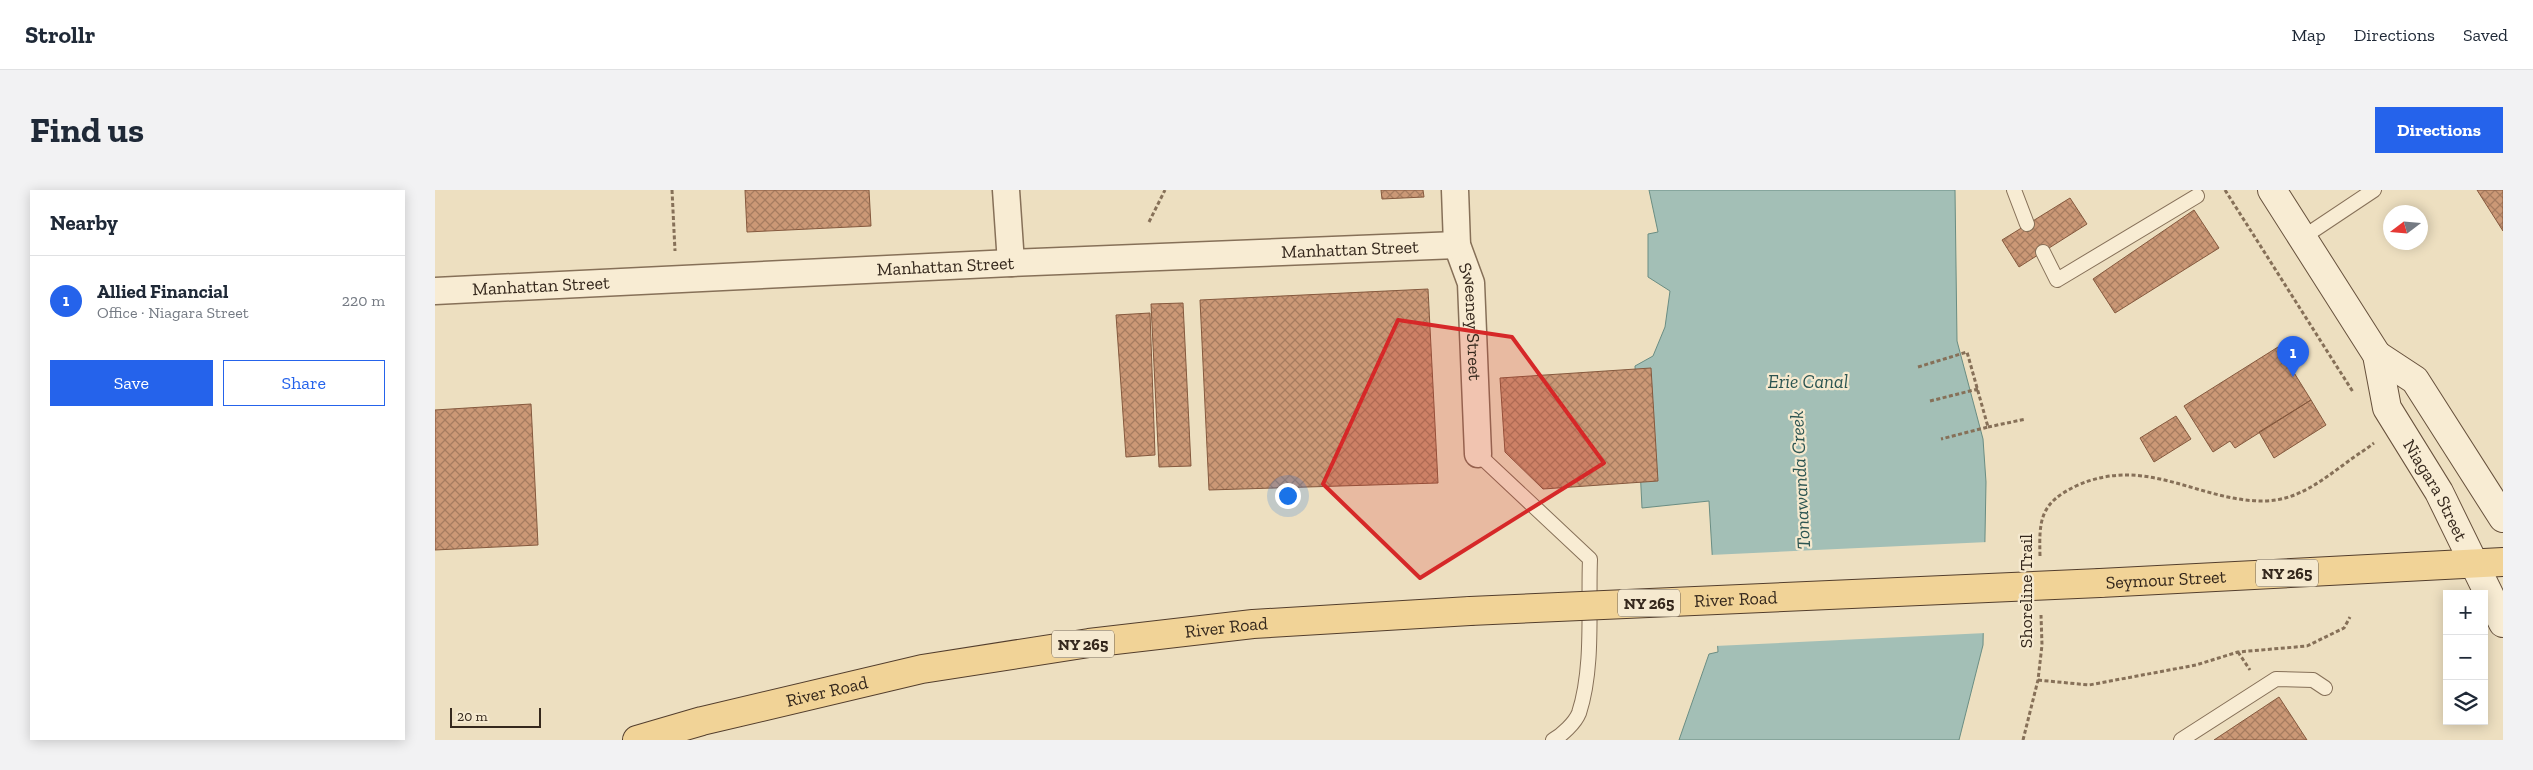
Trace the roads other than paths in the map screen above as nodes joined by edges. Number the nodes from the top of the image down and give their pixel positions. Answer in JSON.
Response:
{"nodes":[{"id":1,"x":1006,"y":190,"type":"edge"},
{"id":2,"x":1455,"y":190,"type":"edge"},
{"id":3,"x":2014,"y":190,"type":"edge"},
{"id":4,"x":2272,"y":190,"type":"edge"},
{"id":5,"x":2374,"y":190,"type":"edge"},
{"id":6,"x":2197,"y":196,"type":"dead end"},
{"id":7,"x":2027,"y":224,"type":"dead end"},
{"id":8,"x":2302,"y":238,"type":"junction"},
{"id":9,"x":1457,"y":245,"type":"junction"},
{"id":10,"x":2043,"y":252,"type":"dead end"},
{"id":11,"x":1011,"y":263,"type":"junction"},
{"id":12,"x":435,"y":291,"type":"edge"},
{"id":13,"x":2377,"y":355,"type":"junction"},
{"id":14,"x":1478,"y":454,"type":"joint"},
{"id":15,"x":2503,"y":518,"type":"edge"},
{"id":16,"x":2473,"y":562,"type":"junction"},
{"id":17,"x":2503,"y":562,"type":"edge"},
{"id":18,"x":1828,"y":595,"type":"joint"},
{"id":19,"x":2503,"y":624,"type":"edge"},
{"id":20,"x":2325,"y":688,"type":"dead end"},
{"id":21,"x":637,"y":740,"type":"edge"},
{"id":22,"x":1553,"y":740,"type":"edge"},
{"id":23,"x":2181,"y":740,"type":"edge"}],
"edges":[{"from":1,"to":11,"type":"street"},
{"from":2,"to":9,"type":"street","name":"Sweeney Street"},
{"from":3,"to":7,"type":"lane"},
{"from":4,"to":8,"type":"main road","name":"Niagara Street"},
{"from":5,"to":8,"type":"lane"},
{"from":6,"to":10,"type":"lane"},
{"from":8,"to":13,"type":"main road","name":"Niagara Street"},
{"from":9,"to":11,"type":"street","name":"Manhattan Street"},
{"from":9,"to":14,"type":"street","name":"Sweeney Street"},
{"from":11,"to":12,"type":"street","name":"Manhattan Street"},
{"from":13,"to":15,"type":"main road","name":"Niagara Street"},
{"from":13,"to":16,"type":"main road","name":"Niagara Street"},
{"from":14,"to":22,"type":"lane"},
{"from":16,"to":17,"type":"main road","name":"Seymour Street","number":"NY 265"},
{"from":16,"to":18,"type":"main road","name":"Seymour Street","number":"NY 265","bridge":true},
{"from":16,"to":19,"type":"main road","name":"Niagara Street"},
{"from":18,"to":21,"type":"main road","name":"River Road","number":"NY 265","bridge":true},
{"from":20,"to":23,"type":"lane"}]}
